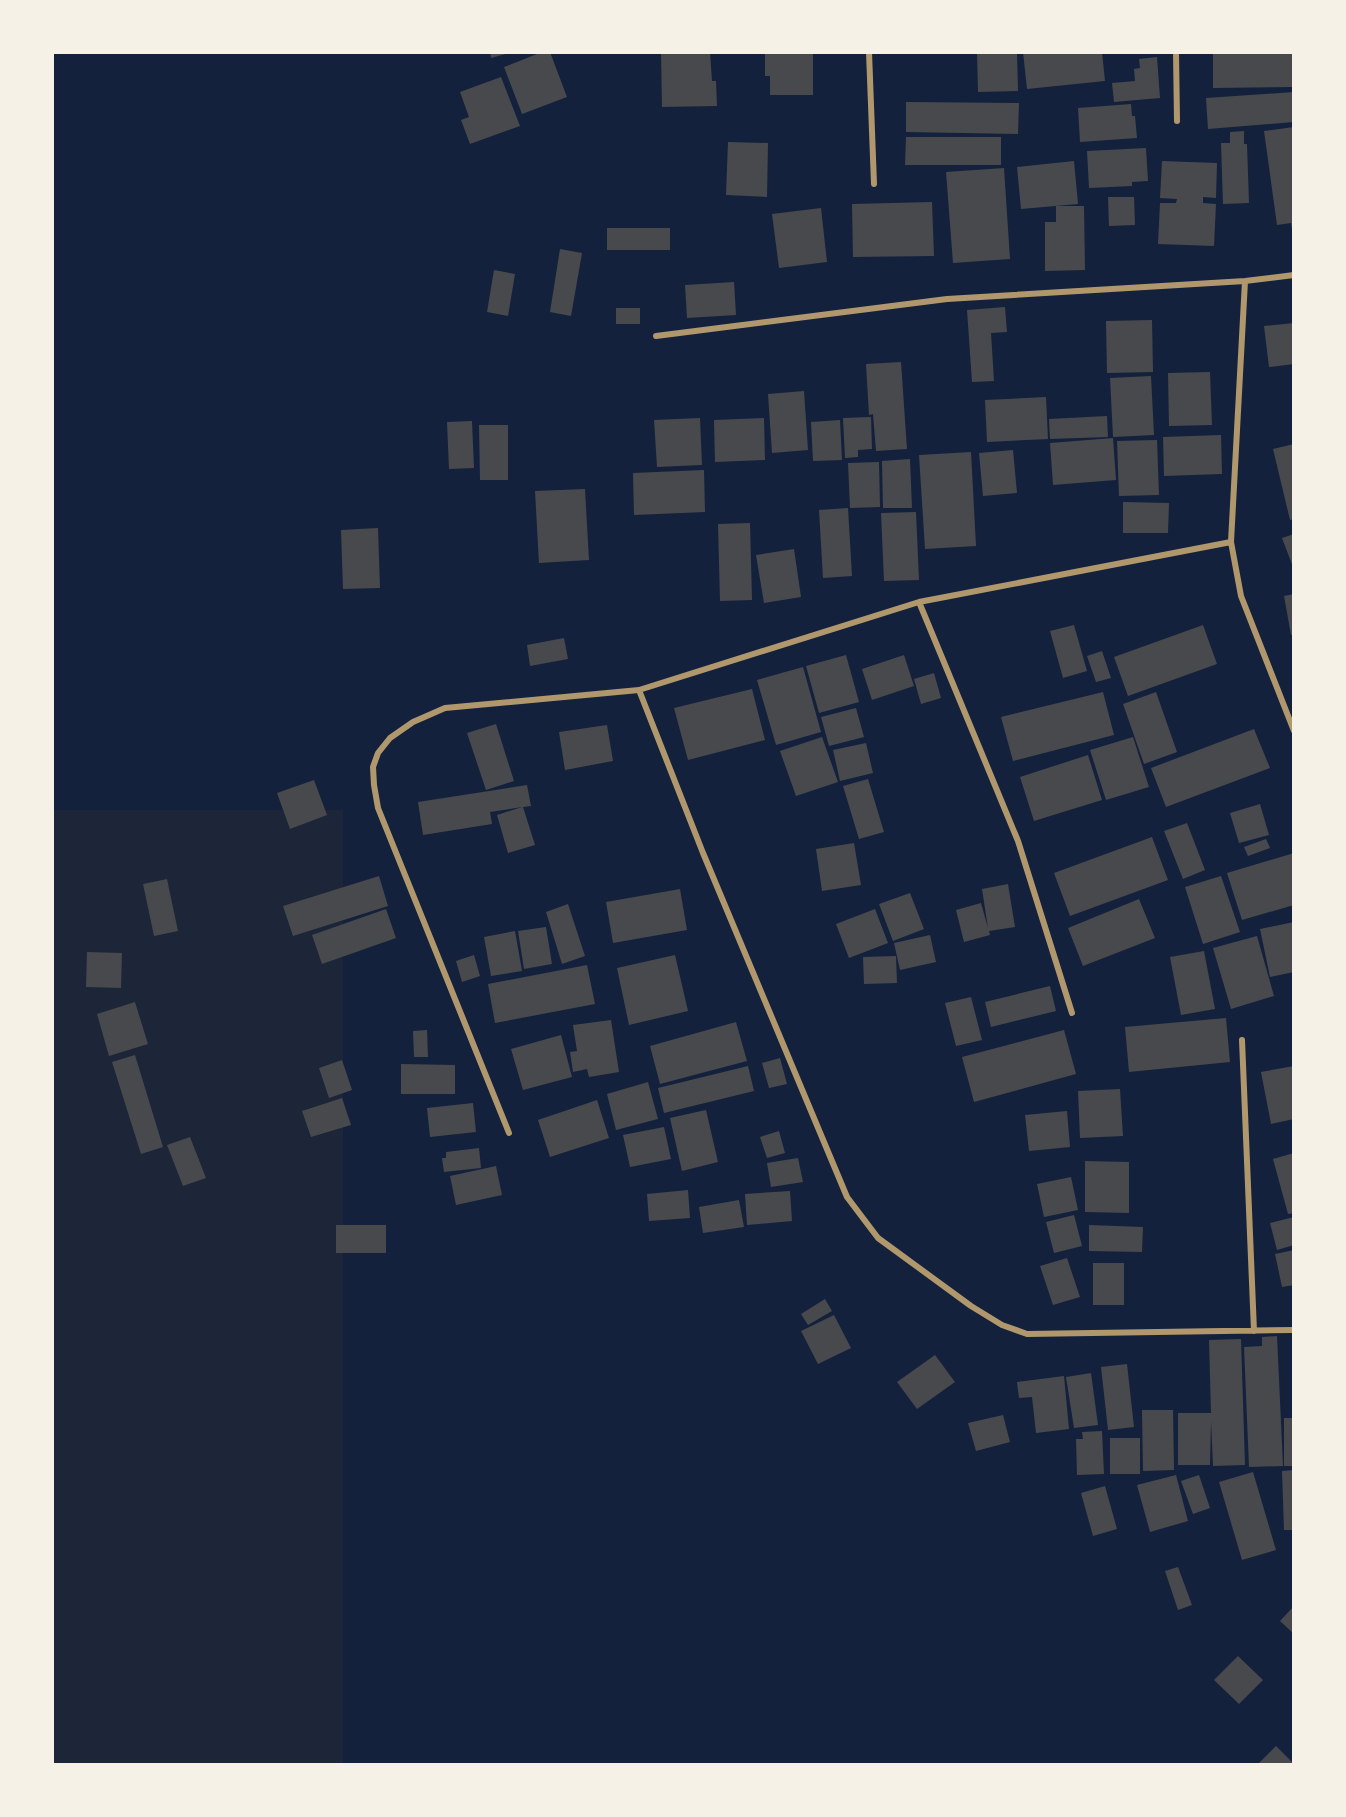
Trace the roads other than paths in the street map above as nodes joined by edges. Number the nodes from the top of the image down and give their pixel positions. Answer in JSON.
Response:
{"nodes":[{"id":1,"x":869,"y":52,"type":"edge"},
{"id":2,"x":1176,"y":52,"type":"edge"},
{"id":3,"x":1177,"y":121,"type":"dead end"},
{"id":4,"x":874,"y":184,"type":"dead end"},
{"id":5,"x":1293,"y":275,"type":"edge"},
{"id":6,"x":1245,"y":281,"type":"junction"},
{"id":7,"x":656,"y":336,"type":"dead end"},
{"id":8,"x":1231,"y":542,"type":"junction"},
{"id":9,"x":920,"y":602,"type":"junction"},
{"id":10,"x":639,"y":690,"type":"junction"},
{"id":11,"x":1293,"y":731,"type":"edge"},
{"id":12,"x":1072,"y":1012,"type":"dead end"},
{"id":13,"x":1242,"y":1040,"type":"dead end"},
{"id":14,"x":509,"y":1133,"type":"dead end"},
{"id":15,"x":1293,"y":1330,"type":"edge"},
{"id":16,"x":1254,"y":1331,"type":"junction"}],
"edges":[{"from":1,"to":4,"type":"street"},
{"from":2,"to":3,"type":"street"},
{"from":5,"to":6,"type":"street"},
{"from":6,"to":7,"type":"street"},
{"from":6,"to":8,"type":"street"},
{"from":8,"to":9,"type":"street"},
{"from":8,"to":11,"type":"street"},
{"from":9,"to":10,"type":"street"},
{"from":9,"to":12,"type":"street"},
{"from":10,"to":14,"type":"street"},
{"from":10,"to":16,"type":"street"},
{"from":13,"to":16,"type":"street"},
{"from":15,"to":16,"type":"street"}]}
